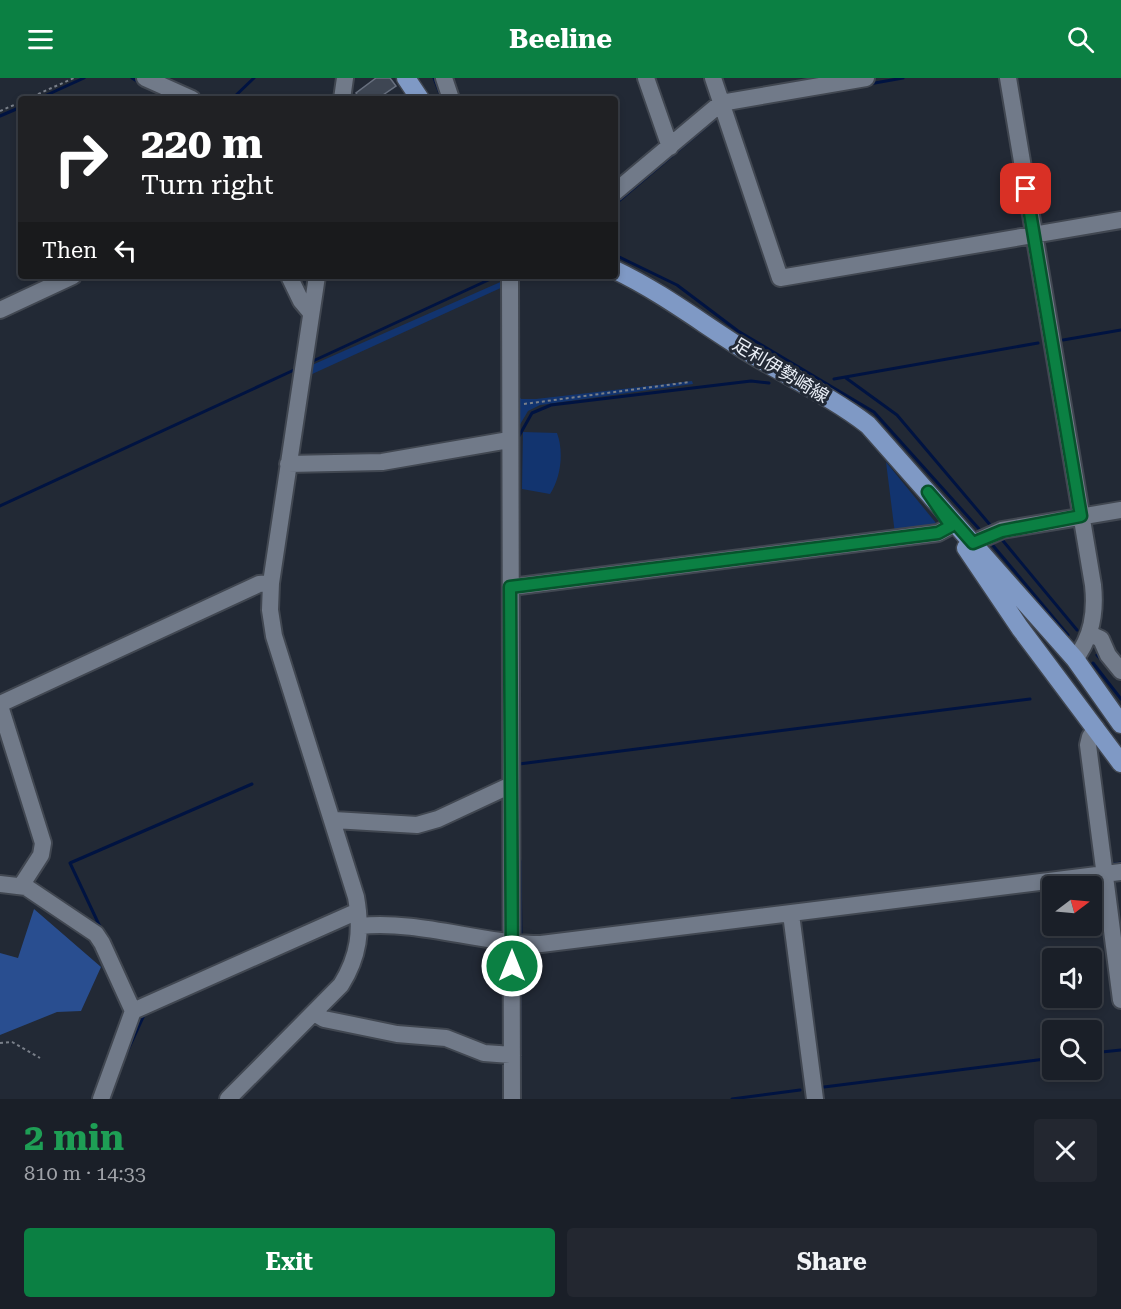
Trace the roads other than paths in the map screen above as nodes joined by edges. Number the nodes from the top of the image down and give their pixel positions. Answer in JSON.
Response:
{"nodes":[{"id":1,"x":145,"y":78,"type":"edge"},
{"id":2,"x":345,"y":78,"type":"edge"},
{"id":3,"x":406,"y":78,"type":"edge"},
{"id":4,"x":444,"y":78,"type":"edge"},
{"id":5,"x":646,"y":78,"type":"edge"},
{"id":6,"x":713,"y":78,"type":"edge"},
{"id":7,"x":866,"y":78,"type":"edge"},
{"id":8,"x":1008,"y":78,"type":"edge"},
{"id":9,"x":185,"y":96,"type":"edge"},
{"id":10,"x":342,"y":96,"type":"edge"},
{"id":11,"x":437,"y":96,"type":"edge"},
{"id":12,"x":440,"y":96,"type":"edge"},
{"id":13,"x":721,"y":103,"type":"junction"},
{"id":14,"x":670,"y":147,"type":"junction"},
{"id":15,"x":618,"y":190,"type":"edge"},
{"id":16,"x":1121,"y":220,"type":"edge"},
{"id":17,"x":1034,"y":234,"type":"junction"},
{"id":18,"x":618,"y":272,"type":"edge"},
{"id":19,"x":67,"y":279,"type":"edge"},
{"id":20,"x":291,"y":279,"type":"edge"},
{"id":21,"x":317,"y":279,"type":"edge"},
{"id":22,"x":510,"y":279,"type":"edge"},
{"id":23,"x":0,"y":310,"type":"edge"},
{"id":24,"x":311,"y":313,"type":"junction"},
{"id":25,"x":510,"y":440,"type":"junction"},
{"id":26,"x":288,"y":464,"type":"junction"},
{"id":27,"x":928,"y":492,"type":"junction"},
{"id":28,"x":1121,"y":510,"type":"edge"},
{"id":29,"x":1081,"y":516,"type":"junction"},
{"id":30,"x":951,"y":526,"type":"junction"},
{"id":31,"x":973,"y":543,"type":"junction"},
{"id":32,"x":271,"y":583,"type":"junction"},
{"id":33,"x":510,"y":587,"type":"junction"},
{"id":34,"x":1090,"y":634,"type":"junction"},
{"id":35,"x":1043,"y":658,"type":"junction"},
{"id":36,"x":1075,"y":659,"type":"junction"},
{"id":37,"x":1121,"y":671,"type":"edge"},
{"id":38,"x":0,"y":705,"type":"edge"},
{"id":39,"x":1121,"y":724,"type":"edge"},
{"id":40,"x":1096,"y":728,"type":"junction"},
{"id":41,"x":1121,"y":763,"type":"edge"},
{"id":42,"x":511,"y":785,"type":"junction"},
{"id":43,"x":334,"y":820,"type":"junction"},
{"id":44,"x":1113,"y":873,"type":"edge"},
{"id":45,"x":0,"y":884,"type":"edge"},
{"id":46,"x":21,"y":886,"type":"junction"},
{"id":47,"x":784,"y":915,"type":"junction"},
{"id":48,"x":359,"y":918,"type":"junction"},
{"id":49,"x":512,"y":943,"type":"junction"},
{"id":50,"x":1121,"y":1000,"type":"edge"},
{"id":51,"x":133,"y":1011,"type":"junction"},
{"id":52,"x":314,"y":1013,"type":"junction"},
{"id":53,"x":512,"y":1055,"type":"junction"},
{"id":54,"x":101,"y":1099,"type":"edge"},
{"id":55,"x":228,"y":1099,"type":"edge"},
{"id":56,"x":512,"y":1099,"type":"edge"},
{"id":57,"x":815,"y":1099,"type":"edge"}],
"edges":[{"from":1,"to":9,"type":"street"},
{"from":2,"to":10,"type":"street"},
{"from":3,"to":11,"type":"main road"},
{"from":4,"to":12,"type":"street"},
{"from":5,"to":14,"type":"street"},
{"from":6,"to":13,"type":"street"},
{"from":7,"to":13,"type":"street"},
{"from":8,"to":17,"type":"street"},
{"from":13,"to":14,"type":"street"},
{"from":13,"to":17,"type":"street"},
{"from":14,"to":15,"type":"street"},
{"from":16,"to":17,"type":"street"},
{"from":17,"to":29,"type":"street"},
{"from":18,"to":27,"type":"main road","name":"足利伊勢崎線"},
{"from":19,"to":23,"type":"street"},
{"from":20,"to":24,"type":"street"},
{"from":21,"to":24,"type":"street"},
{"from":22,"to":25,"type":"street"},
{"from":24,"to":26,"type":"street"},
{"from":25,"to":26,"type":"street"},
{"from":25,"to":33,"type":"street"},
{"from":26,"to":32,"type":"street"},
{"from":27,"to":30,"type":"main road","name":"足利伊勢崎線"},
{"from":27,"to":31,"type":"main road","name":"足利伊勢崎線"},
{"from":28,"to":29,"type":"street"},
{"from":29,"to":31,"type":"street"},
{"from":29,"to":34,"type":"street"},
{"from":30,"to":33,"type":"street"},
{"from":30,"to":35,"type":"main road","name":"足利伊勢崎線"},
{"from":31,"to":36,"type":"main road","name":"足利伊勢崎線"},
{"from":32,"to":38,"type":"street"},
{"from":32,"to":43,"type":"street"},
{"from":33,"to":42,"type":"street"},
{"from":34,"to":36,"type":"street"},
{"from":34,"to":37,"type":"street"},
{"from":35,"to":36,"type":"main road"},
{"from":35,"to":40,"type":"main road","name":"足利伊勢崎線"},
{"from":36,"to":39,"type":"main road","name":"足利伊勢崎線"},
{"from":36,"to":40,"type":"main road"},
{"from":38,"to":46,"type":"street"},
{"from":40,"to":41,"type":"main road","name":"足利伊勢崎線"},
{"from":40,"to":44,"type":"street"},
{"from":42,"to":43,"type":"street"},
{"from":42,"to":49,"type":"street"},
{"from":43,"to":48,"type":"street"},
{"from":44,"to":47,"type":"street"},
{"from":44,"to":50,"type":"street"},
{"from":45,"to":46,"type":"street"},
{"from":46,"to":51,"type":"street"},
{"from":47,"to":49,"type":"street"},
{"from":47,"to":57,"type":"street"},
{"from":48,"to":49,"type":"street"},
{"from":48,"to":51,"type":"street"},
{"from":48,"to":52,"type":"street"},
{"from":49,"to":53,"type":"street"},
{"from":51,"to":54,"type":"street"},
{"from":52,"to":53,"type":"street"},
{"from":52,"to":55,"type":"street"},
{"from":53,"to":56,"type":"street"}]}
